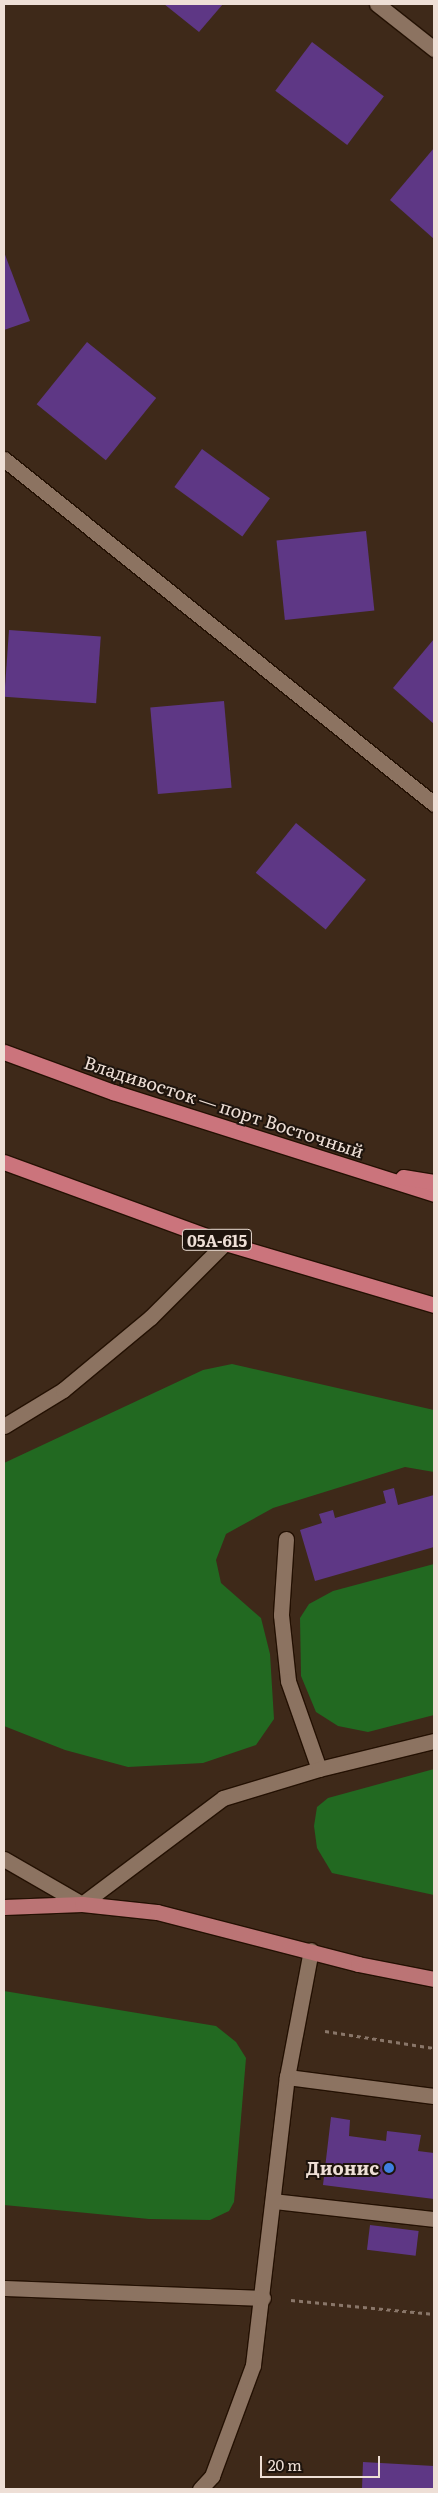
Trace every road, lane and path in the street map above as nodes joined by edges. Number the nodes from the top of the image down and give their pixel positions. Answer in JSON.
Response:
{"nodes":[{"id":1,"x":377,"y":4,"type":"edge"},
{"id":2,"x":434,"y":49,"type":"edge"},
{"id":3,"x":4,"y":459,"type":"edge"},
{"id":4,"x":434,"y":804,"type":"edge"},
{"id":5,"x":4,"y":1052,"type":"edge"},
{"id":6,"x":4,"y":1162,"type":"edge"},
{"id":7,"x":347,"y":1167,"type":"junction"},
{"id":8,"x":434,"y":1182,"type":"edge"},
{"id":9,"x":434,"y":1194,"type":"edge"},
{"id":10,"x":225,"y":1243,"type":"junction"},
{"id":11,"x":434,"y":1305,"type":"edge"},
{"id":12,"x":4,"y":1426,"type":"edge"},
{"id":13,"x":286,"y":1539,"type":"dead end"},
{"id":14,"x":434,"y":1741,"type":"edge"},
{"id":15,"x":319,"y":1769,"type":"junction"},
{"id":16,"x":4,"y":1859,"type":"edge"},
{"id":17,"x":82,"y":1904,"type":"junction"},
{"id":18,"x":4,"y":1907,"type":"edge"},
{"id":19,"x":311,"y":1950,"type":"junction"},
{"id":20,"x":434,"y":1979,"type":"edge"},
{"id":21,"x":295,"y":2026,"type":"junction"},
{"id":22,"x":434,"y":2048,"type":"edge"},
{"id":23,"x":287,"y":2077,"type":"junction"},
{"id":24,"x":434,"y":2096,"type":"edge"},
{"id":25,"x":273,"y":2200,"type":"junction"},
{"id":26,"x":434,"y":2219,"type":"edge"},
{"id":27,"x":4,"y":2288,"type":"edge"},
{"id":28,"x":263,"y":2298,"type":"junction"},
{"id":29,"x":434,"y":2314,"type":"edge"},
{"id":30,"x":200,"y":2489,"type":"edge"}],
"edges":[{"from":1,"to":2,"type":"street"},
{"from":3,"to":4,"type":"street"},
{"from":5,"to":7,"type":"highway","name":"Владивосток — порт Восточный"},
{"from":6,"to":10,"type":"highway","number":"05А-615"},
{"from":7,"to":8,"type":"highway"},
{"from":7,"to":9,"type":"highway","name":"Владивосток — порт Восточный"},
{"from":10,"to":11,"type":"highway","number":"05А-615"},
{"from":10,"to":12,"type":"street"},
{"from":13,"to":15,"type":"street"},
{"from":14,"to":15,"type":"street"},
{"from":15,"to":17,"type":"street"},
{"from":16,"to":17,"type":"street"},
{"from":17,"to":18,"type":"main road"},
{"from":17,"to":19,"type":"main road"},
{"from":19,"to":20,"type":"main road"},
{"from":19,"to":21,"type":"street"},
{"from":21,"to":22,"type":"path"},
{"from":21,"to":23,"type":"street"},
{"from":23,"to":24,"type":"street"},
{"from":23,"to":25,"type":"street"},
{"from":25,"to":26,"type":"street"},
{"from":25,"to":28,"type":"street"},
{"from":27,"to":28,"type":"street"},
{"from":28,"to":29,"type":"path"},
{"from":28,"to":30,"type":"street"}]}
